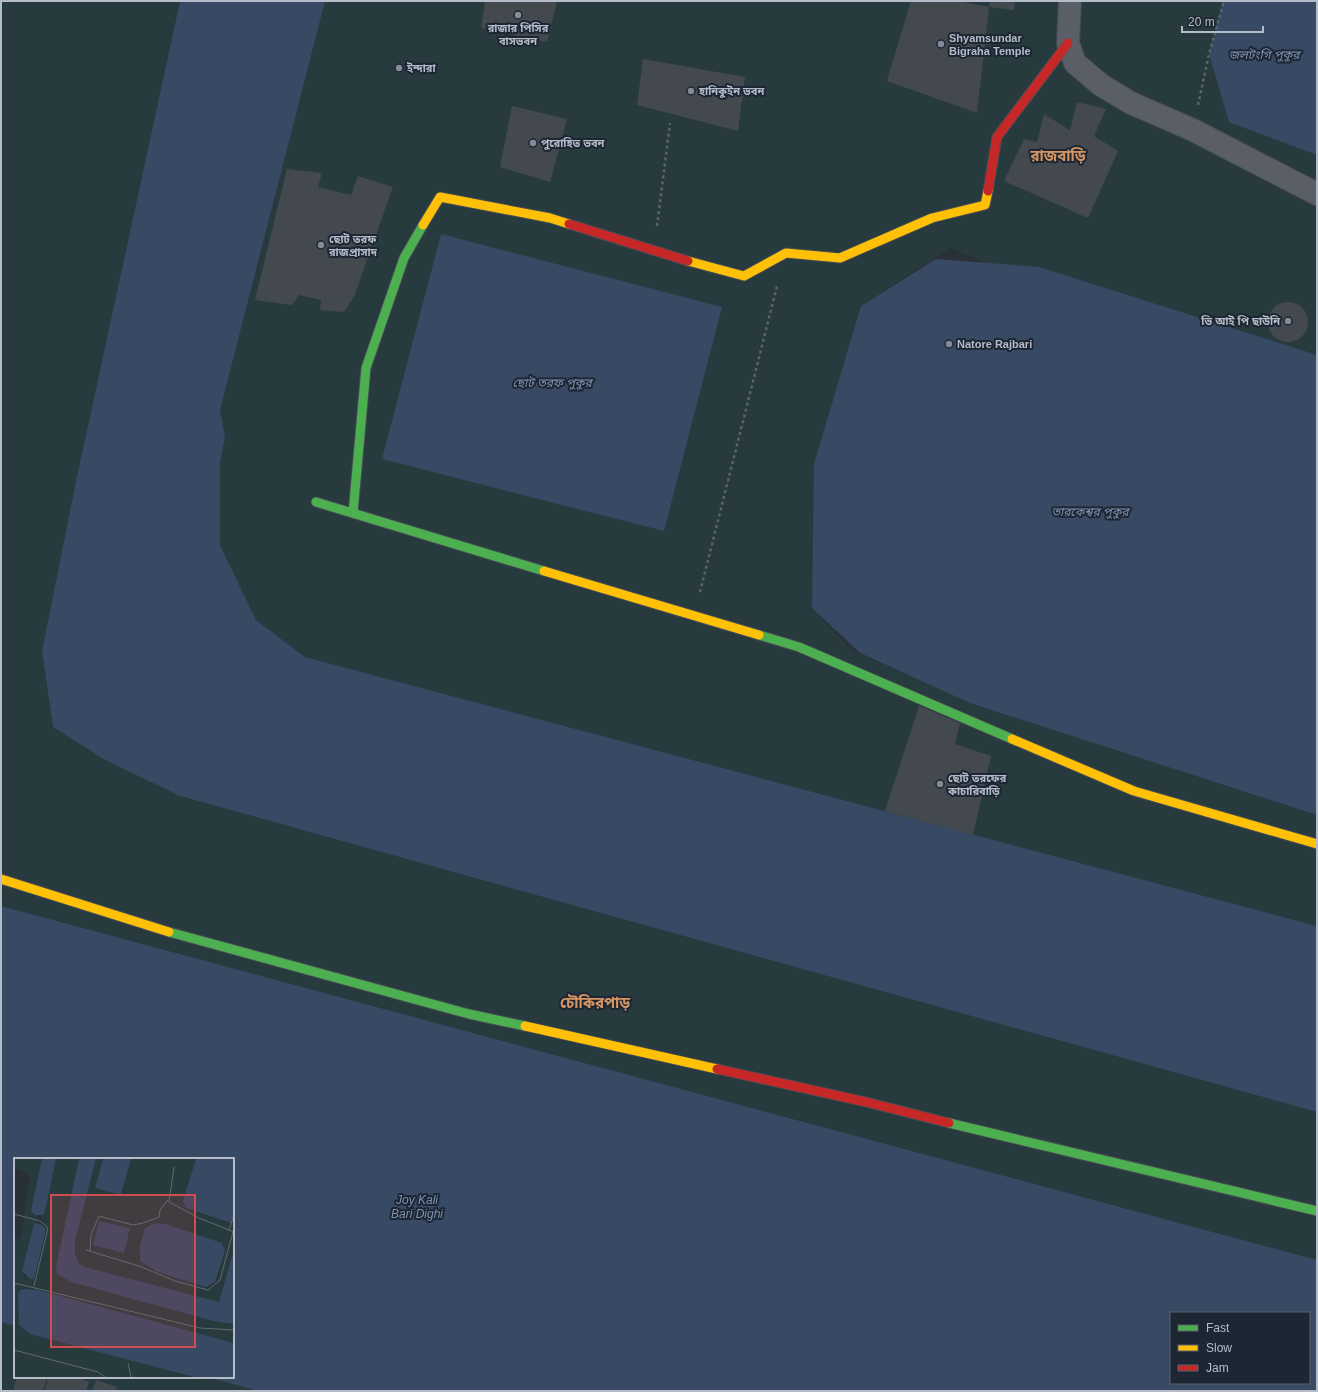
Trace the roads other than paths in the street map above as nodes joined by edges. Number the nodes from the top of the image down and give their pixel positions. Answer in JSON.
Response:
{"nodes":[{"id":1,"x":1070,"y":1,"type":"edge"},
{"id":2,"x":1068,"y":43,"type":"junction"},
{"id":3,"x":1317,"y":194,"type":"edge"},
{"id":4,"x":316,"y":502,"type":"dead end"},
{"id":5,"x":353,"y":513,"type":"junction"},
{"id":6,"x":1317,"y":844,"type":"edge"},
{"id":7,"x":1,"y":879,"type":"edge"},
{"id":8,"x":1317,"y":1211,"type":"edge"}],
"edges":[{"from":1,"to":2,"type":"street"},
{"from":2,"to":3,"type":"street"},
{"from":2,"to":5,"type":"street"},
{"from":4,"to":5,"type":"street"},
{"from":5,"to":6,"type":"street"},
{"from":7,"to":8,"type":"street"}]}
